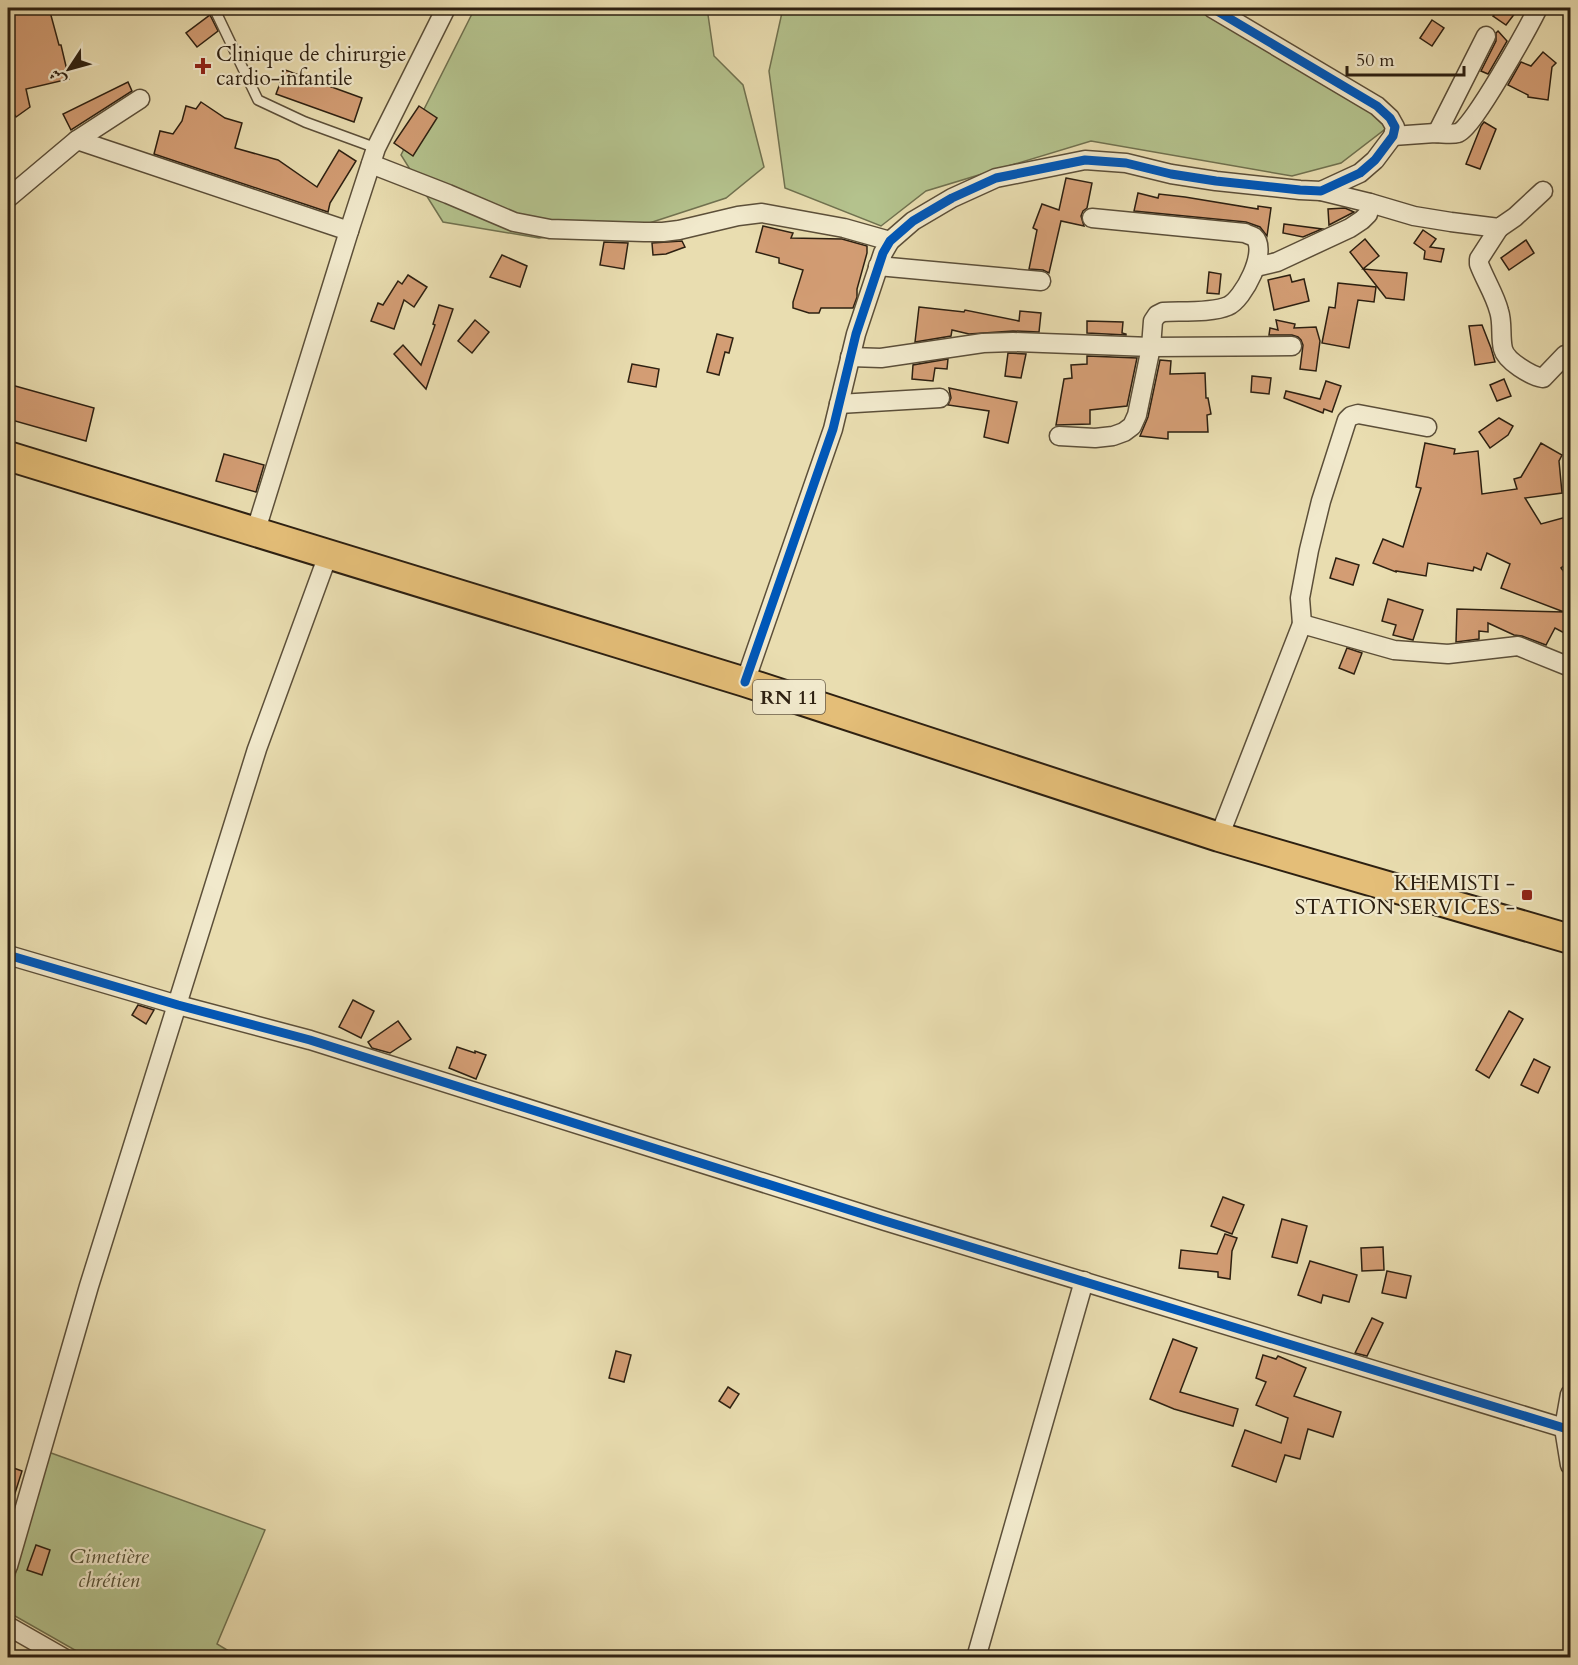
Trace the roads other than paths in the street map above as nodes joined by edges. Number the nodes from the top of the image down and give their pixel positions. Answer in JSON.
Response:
{"nodes":[{"id":1,"x":214,"y":8,"type":"edge"},
{"id":2,"x":446,"y":8,"type":"edge"},
{"id":3,"x":1212,"y":8,"type":"edge"},
{"id":4,"x":1538,"y":8,"type":"edge"},
{"id":5,"x":1486,"y":36,"type":"dead end"},
{"id":6,"x":140,"y":99,"type":"dead end"},
{"id":7,"x":1437,"y":133,"type":"junction"},
{"id":8,"x":1393,"y":136,"type":"junction"},
{"id":9,"x":77,"y":140,"type":"junction"},
{"id":10,"x":373,"y":156,"type":"junction"},
{"id":11,"x":1322,"y":191,"type":"junction"},
{"id":12,"x":1543,"y":191,"type":"dead end"},
{"id":13,"x":8,"y":198,"type":"edge"},
{"id":14,"x":1370,"y":203,"type":"junction"},
{"id":15,"x":1092,"y":218,"type":"dead end"},
{"id":16,"x":1499,"y":228,"type":"junction"},
{"id":17,"x":349,"y":231,"type":"junction"},
{"id":18,"x":890,"y":241,"type":"junction"},
{"id":19,"x":878,"y":266,"type":"junction"},
{"id":20,"x":1256,"y":267,"type":"junction"},
{"id":21,"x":1041,"y":281,"type":"dead end"},
{"id":22,"x":1292,"y":346,"type":"dead end"},
{"id":23,"x":1151,"y":347,"type":"junction"},
{"id":24,"x":850,"y":357,"type":"junction"},
{"id":25,"x":1570,"y":358,"type":"edge"},
{"id":26,"x":940,"y":398,"type":"dead end"},
{"id":27,"x":839,"y":404,"type":"junction"},
{"id":28,"x":1427,"y":427,"type":"dead end"},
{"id":29,"x":1059,"y":436,"type":"dead end"},
{"id":30,"x":8,"y":456,"type":"edge"},
{"id":31,"x":255,"y":533,"type":"junction"},
{"id":32,"x":328,"y":555,"type":"junction"},
{"id":33,"x":1302,"y":624,"type":"junction"},
{"id":34,"x":1570,"y":667,"type":"edge"},
{"id":35,"x":745,"y":682,"type":"junction"},
{"id":36,"x":1219,"y":837,"type":"junction"},
{"id":37,"x":1570,"y":939,"type":"edge"},
{"id":38,"x":8,"y":955,"type":"edge"},
{"id":39,"x":178,"y":1005,"type":"junction"},
{"id":40,"x":1084,"y":1281,"type":"junction"},
{"id":41,"x":1570,"y":1395,"type":"edge"},
{"id":42,"x":1564,"y":1428,"type":"junction"},
{"id":43,"x":1570,"y":1465,"type":"edge"},
{"id":44,"x":8,"y":1566,"type":"edge"},
{"id":45,"x":8,"y":1626,"type":"edge"},
{"id":46,"x":64,"y":1658,"type":"edge"},
{"id":47,"x":976,"y":1658,"type":"edge"}],
"edges":[{"from":1,"to":10,"type":"lane"},
{"from":2,"to":10,"type":"street"},
{"from":3,"to":8,"type":"street"},
{"from":4,"to":7,"type":"street"},
{"from":5,"to":7,"type":"street"},
{"from":6,"to":9,"type":"street"},
{"from":7,"to":8,"type":"street"},
{"from":8,"to":11,"type":"street"},
{"from":9,"to":13,"type":"street"},
{"from":9,"to":17,"type":"street"},
{"from":10,"to":17,"type":"street"},
{"from":10,"to":18,"type":"street"},
{"from":11,"to":14,"type":"street"},
{"from":11,"to":18,"type":"street"},
{"from":12,"to":16,"type":"street"},
{"from":14,"to":16,"type":"street"},
{"from":14,"to":20,"type":"street"},
{"from":15,"to":20,"type":"street"},
{"from":16,"to":25,"type":"street"},
{"from":17,"to":31,"type":"street"},
{"from":18,"to":19,"type":"street"},
{"from":19,"to":21,"type":"street"},
{"from":19,"to":24,"type":"street"},
{"from":20,"to":23,"type":"street"},
{"from":22,"to":23,"type":"street"},
{"from":23,"to":24,"type":"street"},
{"from":23,"to":29,"type":"street"},
{"from":24,"to":27,"type":"street"},
{"from":26,"to":27,"type":"street"},
{"from":27,"to":35,"type":"street"},
{"from":28,"to":33,"type":"street"},
{"from":30,"to":31,"type":"main road","number":"RN 11"},
{"from":31,"to":32,"type":"main road","number":"RN 11"},
{"from":32,"to":35,"type":"main road","number":"RN 11"},
{"from":32,"to":39,"type":"street"},
{"from":33,"to":34,"type":"street"},
{"from":33,"to":36,"type":"street"},
{"from":35,"to":36,"type":"main road","number":"RN 11"},
{"from":36,"to":37,"type":"main road","number":"RN 11"},
{"from":38,"to":39,"type":"street"},
{"from":39,"to":40,"type":"street"},
{"from":39,"to":44,"type":"street"},
{"from":40,"to":42,"type":"street"},
{"from":40,"to":47,"type":"street"},
{"from":41,"to":42,"type":"street"},
{"from":42,"to":43,"type":"street"},
{"from":45,"to":46,"type":"street"}]}
